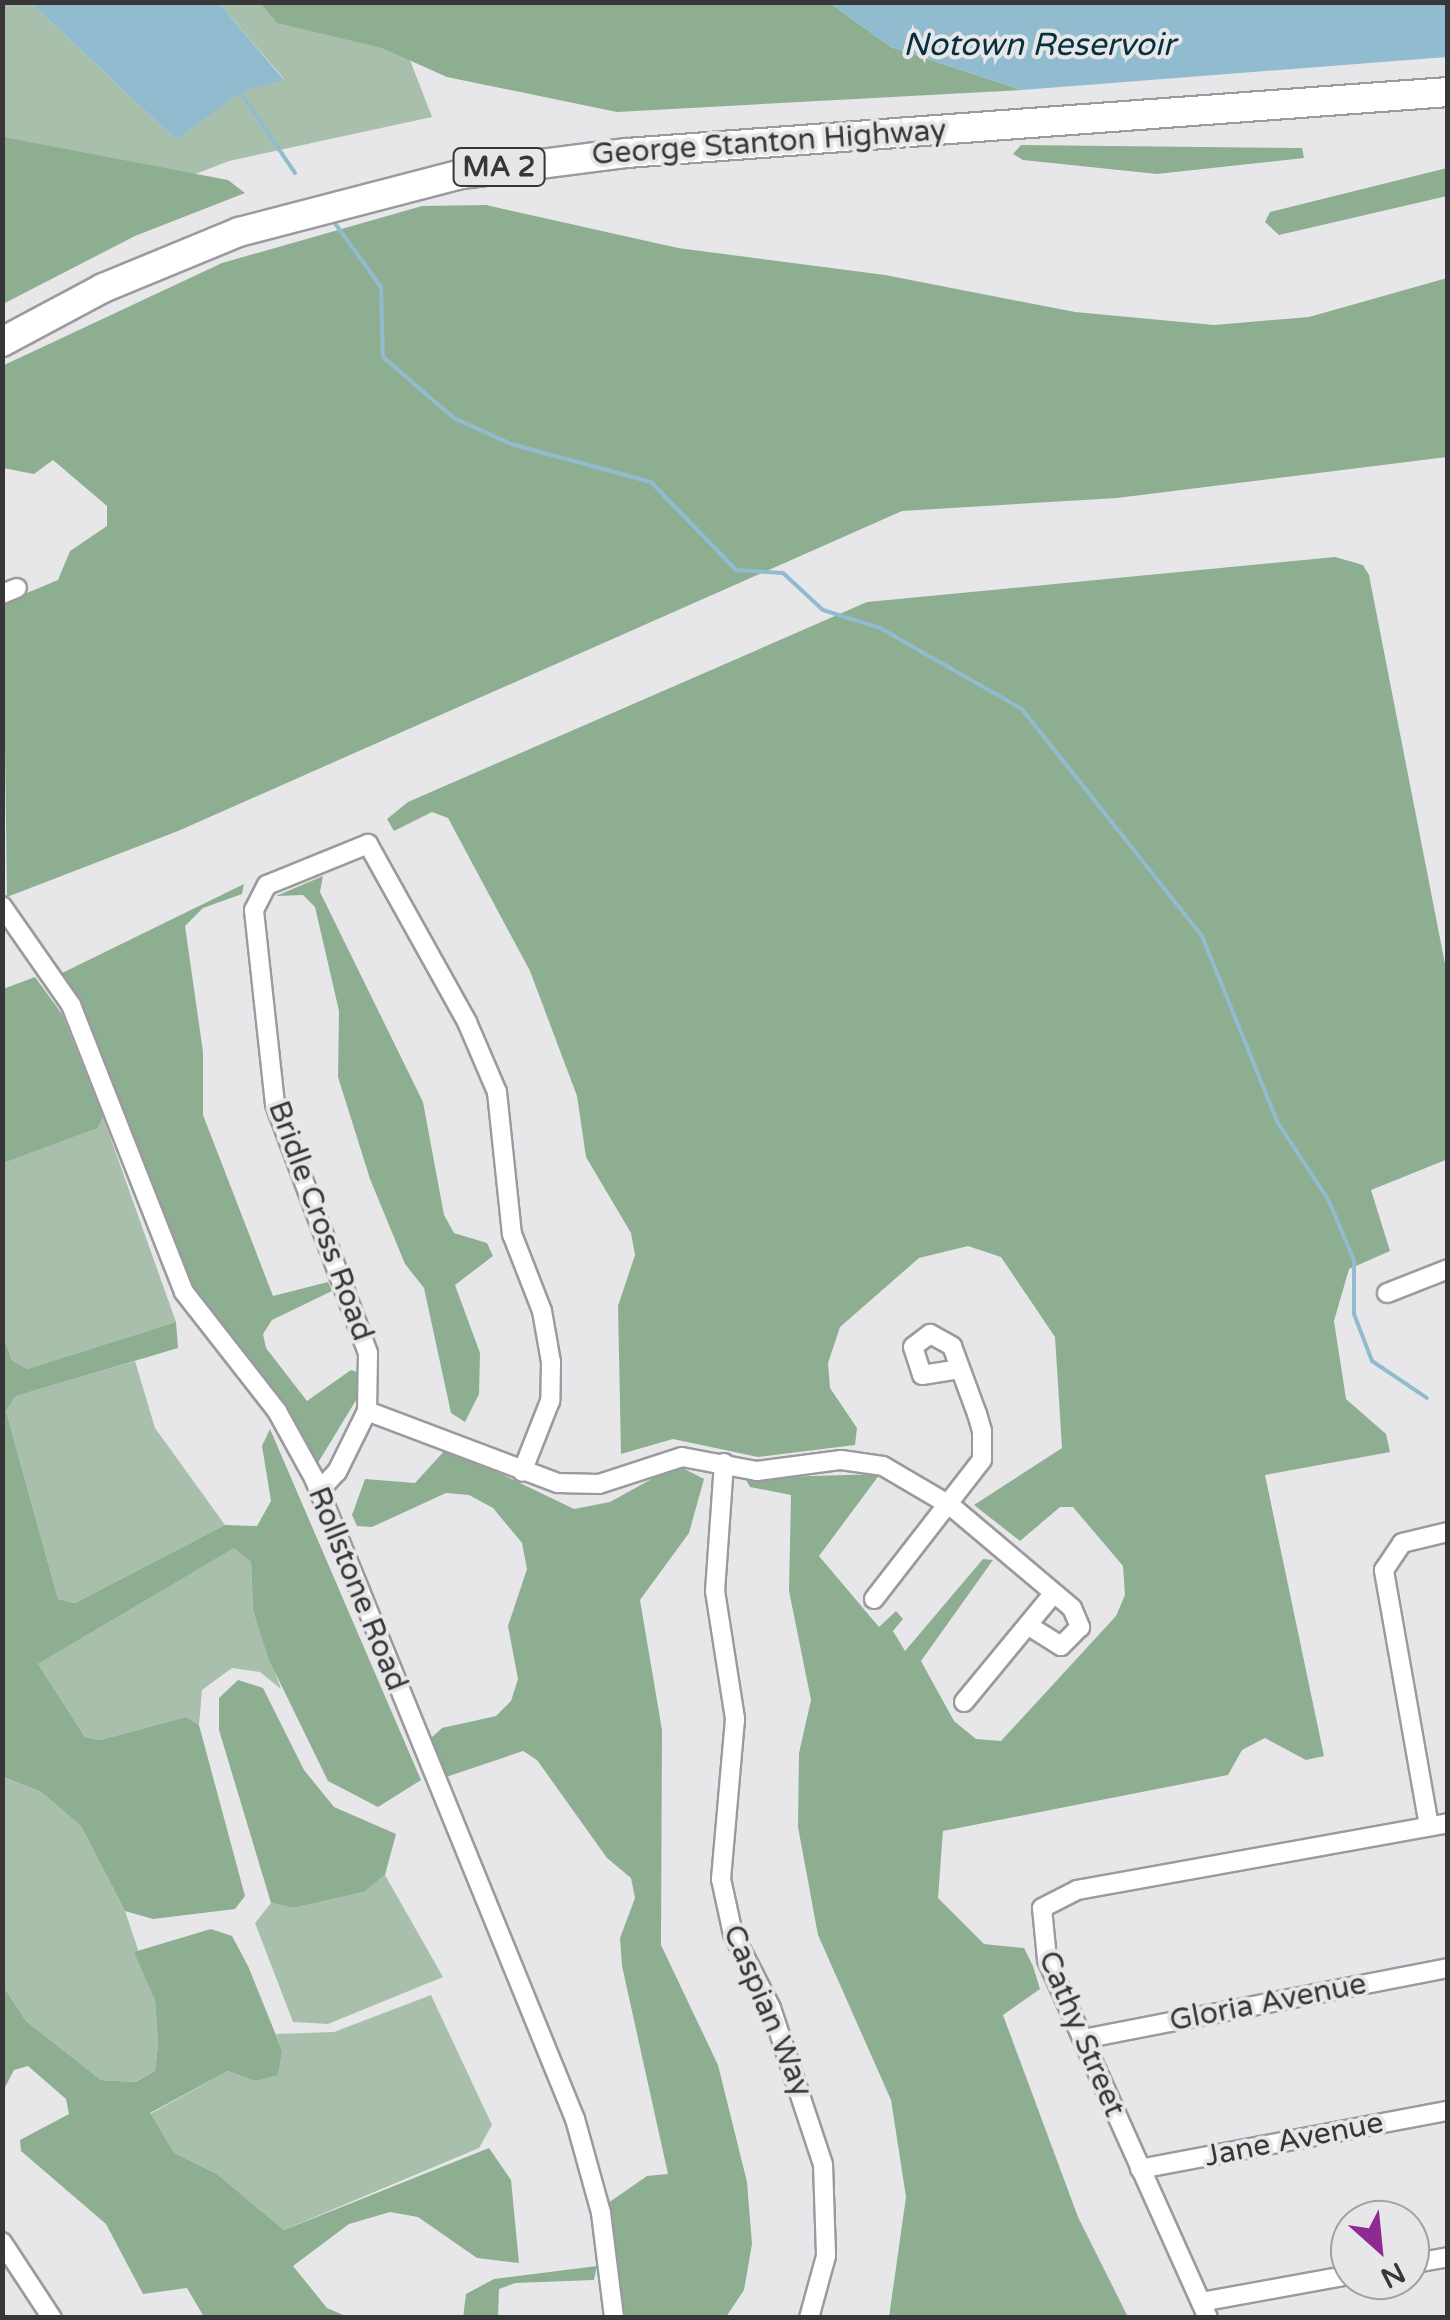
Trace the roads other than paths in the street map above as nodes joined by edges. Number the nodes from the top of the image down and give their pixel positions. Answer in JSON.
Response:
{"nodes":[{"id":1,"x":1448,"y":74,"type":"edge"},
{"id":2,"x":1448,"y":92,"type":"edge"},
{"id":3,"x":2,"y":322,"type":"edge"},
{"id":4,"x":2,"y":342,"type":"edge"},
{"id":5,"x":2,"y":906,"type":"edge"},
{"id":6,"x":1448,"y":1269,"type":"edge"},
{"id":7,"x":1387,"y":1293,"type":"dead end"},
{"id":8,"x":960,"y":1369,"type":"dead end"},
{"id":9,"x":366,"y":1410,"type":"junction"},
{"id":10,"x":724,"y":1464,"type":"junction"},
{"id":11,"x":522,"y":1472,"type":"junction"},
{"id":12,"x":319,"y":1492,"type":"junction"},
{"id":13,"x":950,"y":1506,"type":"junction"},
{"id":14,"x":1448,"y":1532,"type":"edge"},
{"id":15,"x":1054,"y":1593,"type":"junction"},
{"id":16,"x":874,"y":1599,"type":"dead end"},
{"id":17,"x":1028,"y":1625,"type":"junction"},
{"id":18,"x":964,"y":1702,"type":"dead end"},
{"id":19,"x":1438,"y":1824,"type":"edge"},
{"id":20,"x":1448,"y":1968,"type":"edge"},
{"id":21,"x":1088,"y":2038,"type":"junction"},
{"id":22,"x":1448,"y":2111,"type":"edge"},
{"id":23,"x":1140,"y":2169,"type":"junction"},
{"id":24,"x":2,"y":2242,"type":"edge"},
{"id":25,"x":1330,"y":2280,"type":"edge"},
{"id":26,"x":1204,"y":2310,"type":"edge"},
{"id":27,"x":52,"y":2318,"type":"edge"},
{"id":28,"x":614,"y":2318,"type":"edge"},
{"id":29,"x":809,"y":2318,"type":"edge"}],
"edges":[{"from":1,"to":3,"type":"highway","name":"George Stanton Highway","number":"MA 2"},
{"from":2,"to":4,"type":"highway","name":"George Stanton Highway","number":"MA 2"},
{"from":5,"to":12,"type":"street","name":"Rollstone Road"},
{"from":6,"to":7,"type":"street"},
{"from":8,"to":13,"type":"street"},
{"from":9,"to":11,"type":"street"},
{"from":9,"to":11,"type":"street","name":"Bridle Cross Road"},
{"from":9,"to":12,"type":"street","name":"Bridle Cross Road"},
{"from":10,"to":11,"type":"street"},
{"from":10,"to":13,"type":"street"},
{"from":10,"to":29,"type":"street","name":"Caspian Way"},
{"from":12,"to":28,"type":"street","name":"Rollstone Road"},
{"from":13,"to":15,"type":"street"},
{"from":13,"to":16,"type":"street"},
{"from":14,"to":19,"type":"street"},
{"from":15,"to":17,"type":"street"},
{"from":15,"to":17,"type":"street"},
{"from":17,"to":18,"type":"street"},
{"from":19,"to":21,"type":"street","name":"Cathy Street"},
{"from":20,"to":21,"type":"street","name":"Gloria Avenue"},
{"from":21,"to":23,"type":"street","name":"Cathy Street"},
{"from":22,"to":23,"type":"street","name":"Jane Avenue"},
{"from":23,"to":26,"type":"street","name":"Cathy Street"},
{"from":24,"to":27,"type":"street"},
{"from":25,"to":26,"type":"street"}]}
